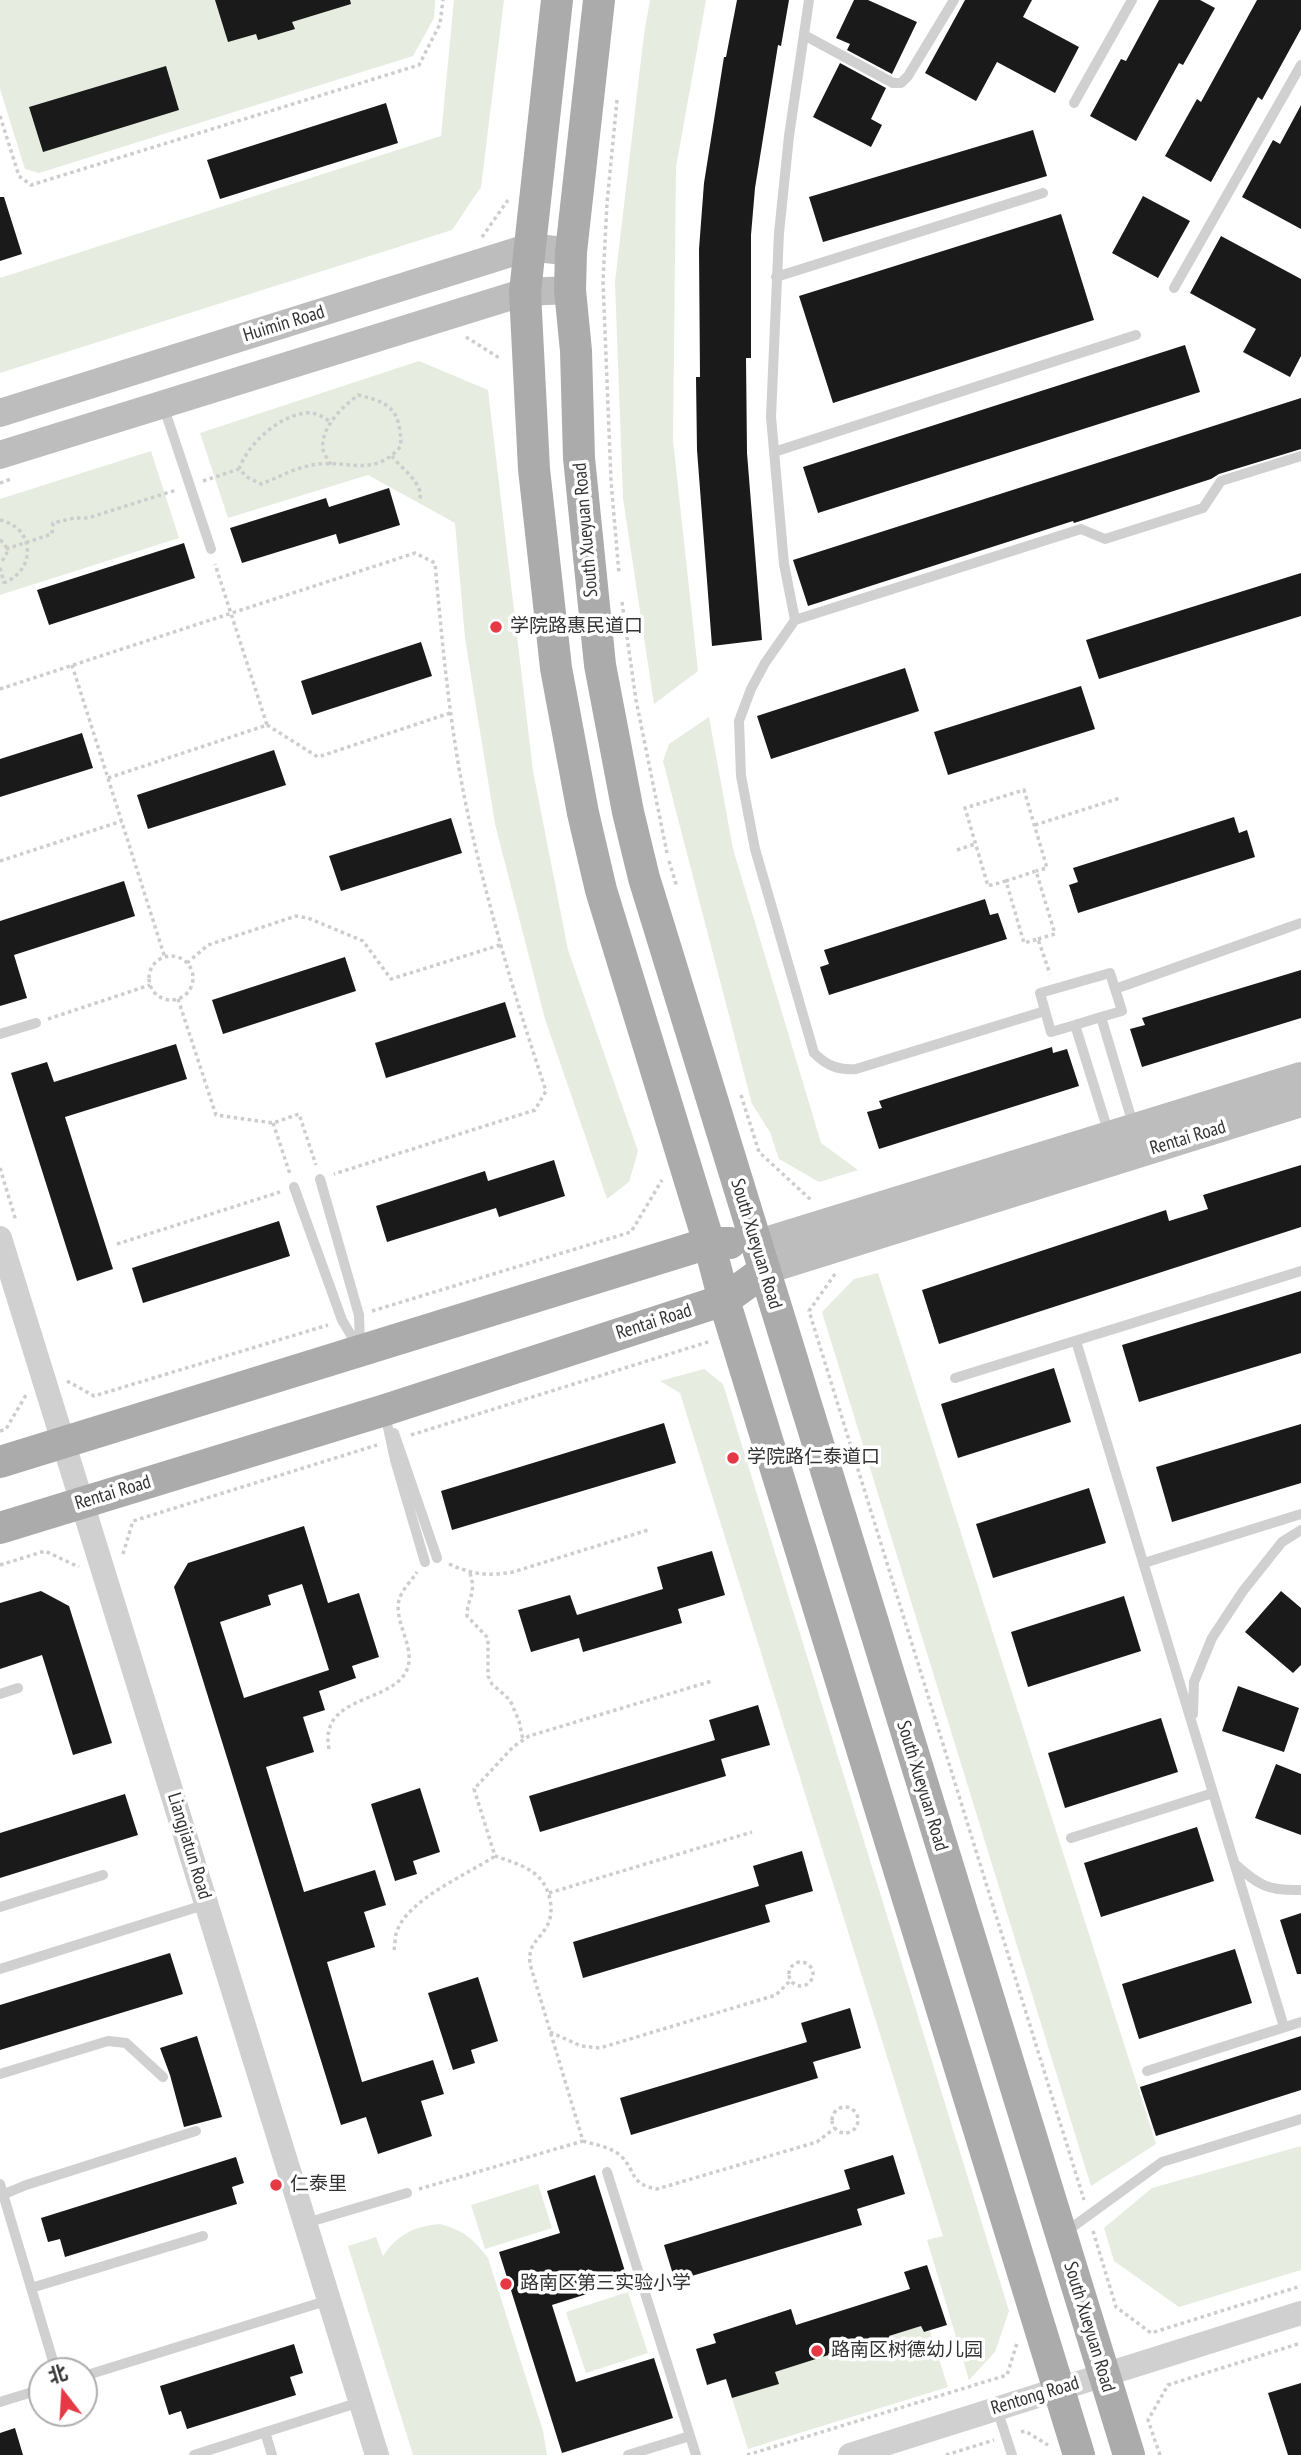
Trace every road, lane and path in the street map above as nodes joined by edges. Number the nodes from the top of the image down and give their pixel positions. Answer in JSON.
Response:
{"nodes":[{"id":1,"x":443,"y":0,"type":"edge"},
{"id":2,"x":557,"y":0,"type":"edge"},
{"id":3,"x":599,"y":0,"type":"edge"},
{"id":4,"x":809,"y":0,"type":"edge"},
{"id":5,"x":954,"y":0,"type":"edge"},
{"id":6,"x":1132,"y":0,"type":"edge"},
{"id":7,"x":804,"y":35,"type":"junction"},
{"id":8,"x":1301,"y":65,"type":"edge"},
{"id":9,"x":617,"y":95,"type":"dead end"},
{"id":10,"x":1074,"y":103,"type":"dead end"},
{"id":11,"x":0,"y":116,"type":"edge"},
{"id":12,"x":1043,"y":193,"type":"dead end"},
{"id":13,"x":530,"y":247,"type":"junction"},
{"id":14,"x":570,"y":252,"type":"junction"},
{"id":15,"x":776,"y":277,"type":"junction"},
{"id":16,"x":1174,"y":288,"type":"dead end"},
{"id":17,"x":570,"y":290,"type":"junction"},
{"id":18,"x":525,"y":292,"type":"junction"},
{"id":19,"x":1136,"y":335,"type":"dead end"},
{"id":20,"x":465,"y":337,"type":"dead end"},
{"id":21,"x":506,"y":362,"type":"dead end"},
{"id":22,"x":163,"y":404,"type":"junction"},
{"id":23,"x":0,"y":413,"type":"edge"},
{"id":24,"x":331,"y":422,"type":"junction"},
{"id":25,"x":774,"y":452,"type":"junction"},
{"id":26,"x":0,"y":455,"type":"edge"},
{"id":27,"x":392,"y":456,"type":"junction"},
{"id":28,"x":1301,"y":456,"type":"edge"},
{"id":29,"x":331,"y":465,"type":"junction"},
{"id":30,"x":239,"y":469,"type":"junction"},
{"id":31,"x":190,"y":486,"type":"junction"},
{"id":32,"x":419,"y":502,"type":"dead end"},
{"id":33,"x":0,"y":520,"type":"edge"},
{"id":34,"x":0,"y":540,"type":"edge"},
{"id":35,"x":26,"y":542,"type":"junction"},
{"id":36,"x":6,"y":549,"type":"junction"},
{"id":37,"x":211,"y":549,"type":"joint"},
{"id":38,"x":0,"y":562,"type":"edge"},
{"id":39,"x":0,"y":568,"type":"edge"},
{"id":40,"x":620,"y":574,"type":"dead end"},
{"id":41,"x":2,"y":583,"type":"edge"},
{"id":42,"x":622,"y":600,"type":"dead end"},
{"id":43,"x":231,"y":612,"type":"junction"},
{"id":44,"x":794,"y":620,"type":"junction"},
{"id":45,"x":72,"y":665,"type":"junction"},
{"id":46,"x":0,"y":689,"type":"edge"},
{"id":47,"x":450,"y":713,"type":"junction"},
{"id":48,"x":267,"y":724,"type":"junction"},
{"id":49,"x":108,"y":778,"type":"junction"},
{"id":50,"x":1120,"y":798,"type":"dead end"},
{"id":51,"x":122,"y":821,"type":"junction"},
{"id":52,"x":1035,"y":825,"type":"junction"},
{"id":53,"x":975,"y":844,"type":"junction"},
{"id":54,"x":957,"y":850,"type":"dead end"},
{"id":55,"x":0,"y":861,"type":"edge"},
{"id":56,"x":1037,"y":872,"type":"junction"},
{"id":57,"x":1006,"y":881,"type":"junction"},
{"id":58,"x":678,"y":894,"type":"dead end"},
{"id":59,"x":1301,"y":923,"type":"edge"},
{"id":60,"x":1038,"y":939,"type":"junction"},
{"id":61,"x":500,"y":945,"type":"junction"},
{"id":62,"x":165,"y":958,"type":"junction"},
{"id":63,"x":187,"y":963,"type":"junction"},
{"id":64,"x":151,"y":985,"type":"junction"},
{"id":65,"x":1055,"y":989,"type":"junction"},
{"id":66,"x":1115,"y":989,"type":"junction"},
{"id":67,"x":178,"y":999,"type":"junction"},
{"id":68,"x":1045,"y":1011,"type":"junction"},
{"id":69,"x":1101,"y":1017,"type":"junction"},
{"id":70,"x":36,"y":1023,"type":"joint"},
{"id":71,"x":1075,"y":1025,"type":"junction"},
{"id":72,"x":0,"y":1034,"type":"edge"},
{"id":73,"x":1301,"y":1076,"type":"edge"},
{"id":74,"x":738,"y":1086,"type":"dead end"},
{"id":75,"x":1301,"y":1103,"type":"edge"},
{"id":76,"x":273,"y":1123,"type":"junction"},
{"id":77,"x":1122,"y":1131,"type":"junction"},
{"id":78,"x":658,"y":1168,"type":"dead end"},
{"id":79,"x":320,"y":1179,"type":"junction"},
{"id":80,"x":294,"y":1187,"type":"junction"},
{"id":81,"x":815,"y":1203,"type":"dead end"},
{"id":82,"x":0,"y":1238,"type":"edge"},
{"id":83,"x":709,"y":1243,"type":"junction"},
{"id":84,"x":117,"y":1244,"type":"dead end"},
{"id":85,"x":760,"y":1257,"type":"junction"},
{"id":86,"x":1301,"y":1271,"type":"edge"},
{"id":87,"x":724,"y":1300,"type":"junction"},
{"id":88,"x":809,"y":1311,"type":"dead end"},
{"id":89,"x":359,"y":1315,"type":"junction"},
{"id":90,"x":342,"y":1320,"type":"junction"},
{"id":91,"x":713,"y":1340,"type":"dead end"},
{"id":92,"x":1076,"y":1340,"type":"junction"},
{"id":93,"x":360,"y":1350,"type":"junction"},
{"id":94,"x":955,"y":1378,"type":"dead end"},
{"id":95,"x":66,"y":1381,"type":"dead end"},
{"id":96,"x":27,"y":1392,"type":"dead end"},
{"id":97,"x":385,"y":1410,"type":"junction"},
{"id":98,"x":0,"y":1431,"type":"edge"},
{"id":99,"x":394,"y":1440,"type":"junction"},
{"id":100,"x":64,"y":1442,"type":"junction"},
{"id":101,"x":0,"y":1462,"type":"edge"},
{"id":102,"x":82,"y":1503,"type":"junction"},
{"id":103,"x":1301,"y":1514,"type":"edge"},
{"id":104,"x":0,"y":1528,"type":"edge"},
{"id":105,"x":648,"y":1530,"type":"dead end"},
{"id":106,"x":1301,"y":1530,"type":"edge"},
{"id":107,"x":123,"y":1554,"type":"dead end"},
{"id":108,"x":437,"y":1558,"type":"joint"},
{"id":109,"x":425,"y":1562,"type":"joint"},
{"id":110,"x":1144,"y":1563,"type":"junction"},
{"id":111,"x":0,"y":1565,"type":"edge"},
{"id":112,"x":80,"y":1568,"type":"dead end"},
{"id":113,"x":470,"y":1573,"type":"junction"},
{"id":114,"x":712,"y":1681,"type":"dead end"},
{"id":115,"x":18,"y":1688,"type":"dead end"},
{"id":116,"x":0,"y":1694,"type":"edge"},
{"id":117,"x":1193,"y":1725,"type":"junction"},
{"id":118,"x":523,"y":1740,"type":"junction"},
{"id":119,"x":328,"y":1749,"type":"dead end"},
{"id":120,"x":1213,"y":1793,"type":"junction"},
{"id":121,"x":752,"y":1832,"type":"dead end"},
{"id":122,"x":1071,"y":1838,"type":"dead end"},
{"id":123,"x":495,"y":1856,"type":"junction"},
{"id":124,"x":1235,"y":1864,"type":"junction"},
{"id":125,"x":103,"y":1875,"type":"dead end"},
{"id":126,"x":1301,"y":1890,"type":"edge"},
{"id":127,"x":549,"y":1893,"type":"junction"},
{"id":128,"x":206,"y":1905,"type":"junction"},
{"id":129,"x":0,"y":1907,"type":"edge"},
{"id":130,"x":394,"y":1950,"type":"dead end"},
{"id":131,"x":0,"y":1969,"type":"edge"},
{"id":132,"x":791,"y":1980,"type":"junction"},
{"id":133,"x":1301,"y":2022,"type":"edge"},
{"id":134,"x":1284,"y":2028,"type":"junction"},
{"id":135,"x":550,"y":2032,"type":"junction"},
{"id":136,"x":1147,"y":2071,"type":"dead end"},
{"id":137,"x":0,"y":2074,"type":"edge"},
{"id":138,"x":163,"y":2077,"type":"dead end"},
{"id":139,"x":1301,"y":2119,"type":"edge"},
{"id":140,"x":835,"y":2129,"type":"junction"},
{"id":141,"x":196,"y":2131,"type":"dead end"},
{"id":142,"x":583,"y":2141,"type":"junction"},
{"id":143,"x":607,"y":2172,"type":"dead end"},
{"id":144,"x":0,"y":2184,"type":"edge"},
{"id":145,"x":407,"y":2193,"type":"joint"},
{"id":146,"x":2,"y":2196,"type":"edge"},
{"id":147,"x":1088,"y":2216,"type":"junction"},
{"id":148,"x":305,"y":2224,"type":"junction"},
{"id":149,"x":204,"y":2236,"type":"dead end"},
{"id":150,"x":1060,"y":2236,"type":"junction"},
{"id":151,"x":1301,"y":2286,"type":"edge"},
{"id":152,"x":31,"y":2288,"type":"junction"},
{"id":153,"x":329,"y":2300,"type":"junction"},
{"id":154,"x":1301,"y":2313,"type":"edge"},
{"id":155,"x":1018,"y":2340,"type":"dead end"},
{"id":156,"x":1301,"y":2343,"type":"edge"},
{"id":157,"x":52,"y":2357,"type":"edge"},
{"id":158,"x":98,"y":2372,"type":"edge"},
{"id":159,"x":1103,"y":2375,"type":"junction"},
{"id":160,"x":1059,"y":2389,"type":"junction"},
{"id":161,"x":28,"y":2393,"type":"edge"},
{"id":162,"x":0,"y":2402,"type":"edge"},
{"id":163,"x":360,"y":2402,"type":"junction"},
{"id":164,"x":997,"y":2409,"type":"junction"},
{"id":165,"x":265,"y":2432,"type":"junction"},
{"id":166,"x":691,"y":2436,"type":"junction"},
{"id":167,"x":194,"y":2455,"type":"edge"},
{"id":168,"x":272,"y":2455,"type":"edge"},
{"id":169,"x":377,"y":2455,"type":"edge"},
{"id":170,"x":628,"y":2455,"type":"edge"},
{"id":171,"x":696,"y":2455,"type":"edge"},
{"id":172,"x":747,"y":2455,"type":"edge"},
{"id":173,"x":850,"y":2455,"type":"edge"},
{"id":174,"x":1012,"y":2455,"type":"edge"},
{"id":175,"x":1079,"y":2455,"type":"edge"},
{"id":176,"x":1129,"y":2455,"type":"edge"},
{"id":177,"x":1160,"y":2455,"type":"edge"}],
"edges":[{"from":1,"to":11,"type":"path"},
{"from":2,"to":13,"type":"main road"},
{"from":3,"to":14,"type":"main road","name":"South Xueyuan Road"},
{"from":4,"to":7,"type":"lane"},
{"from":5,"to":7,"type":"lane"},
{"from":6,"to":10,"type":"lane"},
{"from":7,"to":15,"type":"lane"},
{"from":8,"to":16,"type":"lane"},
{"from":9,"to":40,"type":"path"},
{"from":12,"to":15,"type":"lane"},
{"from":13,"to":14,"type":"main road","name":"Huimin Road"},
{"from":13,"to":18,"type":"main road"},
{"from":13,"to":23,"type":"main road","name":"Huimin Road"},
{"from":14,"to":17,"type":"main road","name":"South Xueyuan Road"},
{"from":15,"to":25,"type":"lane"},
{"from":17,"to":18,"type":"main road"},
{"from":17,"to":85,"type":"main road","name":"South Xueyuan Road"},
{"from":18,"to":22,"type":"main road"},
{"from":18,"to":83,"type":"main road"},
{"from":19,"to":25,"type":"lane"},
{"from":20,"to":21,"type":"path"},
{"from":22,"to":26,"type":"main road"},
{"from":22,"to":31,"type":"lane"},
{"from":24,"to":27,"type":"path"},
{"from":24,"to":29,"type":"path"},
{"from":24,"to":30,"type":"path"},
{"from":25,"to":44,"type":"lane"},
{"from":27,"to":29,"type":"path"},
{"from":27,"to":32,"type":"path"},
{"from":28,"to":44,"type":"lane"},
{"from":29,"to":30,"type":"path"},
{"from":30,"to":31,"type":"path"},
{"from":31,"to":35,"type":"path"},
{"from":31,"to":37,"type":"lane"},
{"from":33,"to":35,"type":"path"},
{"from":34,"to":36,"type":"path"},
{"from":35,"to":36,"type":"path"},
{"from":35,"to":41,"type":"path"},
{"from":36,"to":38,"type":"path"},
{"from":37,"to":43,"type":"path"},
{"from":39,"to":41,"type":"path"},
{"from":42,"to":58,"type":"path"},
{"from":43,"to":45,"type":"path"},
{"from":43,"to":47,"type":"path"},
{"from":43,"to":48,"type":"path"},
{"from":44,"to":68,"type":"lane"},
{"from":45,"to":46,"type":"path"},
{"from":45,"to":49,"type":"path"},
{"from":47,"to":48,"type":"path"},
{"from":47,"to":61,"type":"path"},
{"from":48,"to":49,"type":"path"},
{"from":49,"to":51,"type":"path"},
{"from":50,"to":52,"type":"path"},
{"from":51,"to":55,"type":"path"},
{"from":51,"to":62,"type":"path"},
{"from":52,"to":53,"type":"path"},
{"from":52,"to":56,"type":"path"},
{"from":53,"to":54,"type":"path"},
{"from":53,"to":57,"type":"path"},
{"from":56,"to":57,"type":"path"},
{"from":56,"to":60,"type":"path"},
{"from":57,"to":60,"type":"path"},
{"from":59,"to":66,"type":"lane"},
{"from":60,"to":65,"type":"path"},
{"from":61,"to":63,"type":"path"},
{"from":61,"to":79,"type":"path"},
{"from":62,"to":63,"type":"path"},
{"from":62,"to":64,"type":"path"},
{"from":63,"to":67,"type":"path"},
{"from":64,"to":67,"type":"path"},
{"from":64,"to":70,"type":"path"},
{"from":65,"to":66,"type":"lane"},
{"from":65,"to":68,"type":"lane"},
{"from":66,"to":69,"type":"lane"},
{"from":67,"to":76,"type":"path"},
{"from":68,"to":71,"type":"lane"},
{"from":69,"to":71,"type":"lane"},
{"from":69,"to":77,"type":"lane"},
{"from":70,"to":72,"type":"lane"},
{"from":71,"to":77,"type":"lane"},
{"from":73,"to":77,"type":"main road","name":"Rentai Road"},
{"from":74,"to":81,"type":"path"},
{"from":75,"to":85,"type":"main road","name":"Rentai Road"},
{"from":76,"to":79,"type":"path"},
{"from":76,"to":80,"type":"path"},
{"from":77,"to":85,"type":"main road","name":"Rentai Road"},
{"from":78,"to":89,"type":"path"},
{"from":79,"to":89,"type":"lane"},
{"from":80,"to":84,"type":"path"},
{"from":80,"to":90,"type":"lane"},
{"from":82,"to":100,"type":"street","name":"Liangjiatun Road"},
{"from":83,"to":85,"type":"main road","name":"Rentai Road"},
{"from":83,"to":87,"type":"main road"},
{"from":83,"to":93,"type":"main road","name":"Rentai Road"},
{"from":85,"to":87,"type":"main road","name":"Rentai Road"},
{"from":85,"to":150,"type":"main road","name":"South Xueyuan Road"},
{"from":86,"to":92,"type":"lane"},
{"from":87,"to":97,"type":"main road","name":"Rentai Road"},
{"from":87,"to":160,"type":"main road"},
{"from":88,"to":147,"type":"path"},
{"from":89,"to":93,"type":"lane"},
{"from":90,"to":93,"type":"lane"},
{"from":90,"to":95,"type":"path"},
{"from":91,"to":99,"type":"path"},
{"from":92,"to":94,"type":"lane"},
{"from":92,"to":110,"type":"lane"},
{"from":93,"to":100,"type":"main road","name":"Rentai Road"},
{"from":96,"to":98,"type":"path"},
{"from":97,"to":99,"type":"lane"},
{"from":97,"to":102,"type":"main road","name":"Rentai Road"},
{"from":99,"to":107,"type":"path"},
{"from":99,"to":108,"type":"lane"},
{"from":99,"to":109,"type":"lane"},
{"from":100,"to":101,"type":"main road","name":"Rentai Road"},
{"from":100,"to":102,"type":"street","name":"Liangjiatun Road"},
{"from":102,"to":104,"type":"main road","name":"Rentai Road"},
{"from":102,"to":128,"type":"street","name":"Liangjiatun Road"},
{"from":103,"to":110,"type":"lane"},
{"from":105,"to":113,"type":"path"},
{"from":106,"to":117,"type":"lane"},
{"from":108,"to":113,"type":"path"},
{"from":109,"to":119,"type":"path"},
{"from":110,"to":117,"type":"lane"},
{"from":111,"to":112,"type":"path"},
{"from":113,"to":118,"type":"path"},
{"from":114,"to":118,"type":"path"},
{"from":115,"to":116,"type":"lane"},
{"from":117,"to":120,"type":"lane"},
{"from":118,"to":123,"type":"path"},
{"from":120,"to":122,"type":"lane"},
{"from":120,"to":124,"type":"lane"},
{"from":121,"to":127,"type":"path"},
{"from":123,"to":127,"type":"path"},
{"from":123,"to":130,"type":"path"},
{"from":124,"to":126,"type":"lane"},
{"from":124,"to":134,"type":"lane"},
{"from":125,"to":129,"type":"lane"},
{"from":127,"to":135,"type":"path"},
{"from":128,"to":131,"type":"lane"},
{"from":128,"to":148,"type":"street","name":"Liangjiatun Road"},
{"from":132,"to":132,"type":"path"},
{"from":132,"to":135,"type":"path"},
{"from":133,"to":134,"type":"lane"},
{"from":134,"to":136,"type":"lane"},
{"from":135,"to":142,"type":"path"},
{"from":137,"to":138,"type":"lane"},
{"from":139,"to":147,"type":"lane"},
{"from":140,"to":140,"type":"path"},
{"from":140,"to":142,"type":"path"},
{"from":141,"to":146,"type":"lane"},
{"from":142,"to":145,"type":"path"},
{"from":143,"to":166,"type":"lane"},
{"from":144,"to":146,"type":"lane"},
{"from":145,"to":148,"type":"lane"},
{"from":146,"to":152,"type":"lane"},
{"from":147,"to":150,"type":"lane"},
{"from":147,"to":151,"type":"path"},
{"from":148,"to":153,"type":"street","name":"Liangjiatun Road"},
{"from":149,"to":152,"type":"lane"},
{"from":150,"to":159,"type":"main road","name":"South Xueyuan Road"},
{"from":152,"to":157,"type":"lane"},
{"from":153,"to":158,"type":"lane"},
{"from":153,"to":163,"type":"street","name":"Liangjiatun Road"},
{"from":154,"to":159,"type":"street","name":"Rentong Road"},
{"from":155,"to":172,"type":"path"},
{"from":156,"to":177,"type":"path"},
{"from":159,"to":160,"type":"street","name":"Rentong Road"},
{"from":159,"to":176,"type":"main road","name":"South Xueyuan Road"},
{"from":160,"to":164,"type":"street","name":"Rentong Road"},
{"from":160,"to":175,"type":"main road"},
{"from":161,"to":162,"type":"lane"},
{"from":163,"to":165,"type":"lane"},
{"from":163,"to":169,"type":"street","name":"Liangjiatun Road"},
{"from":164,"to":173,"type":"street","name":"Rentong Road"},
{"from":164,"to":174,"type":"lane"},
{"from":165,"to":167,"type":"lane"},
{"from":165,"to":168,"type":"lane"},
{"from":166,"to":170,"type":"lane"},
{"from":166,"to":171,"type":"lane"}]}
